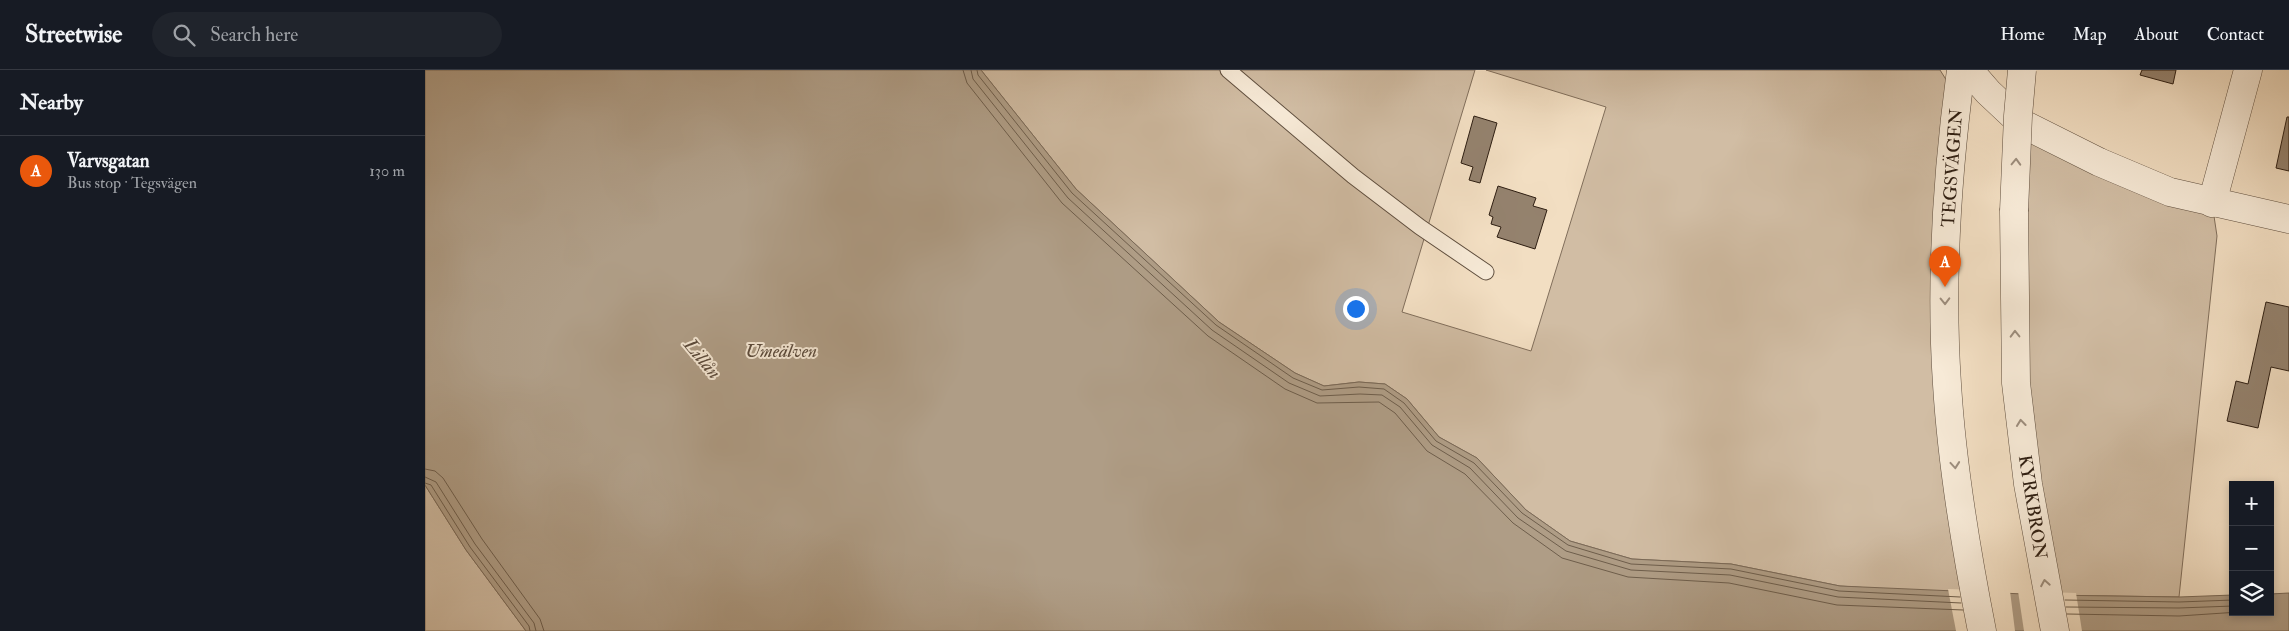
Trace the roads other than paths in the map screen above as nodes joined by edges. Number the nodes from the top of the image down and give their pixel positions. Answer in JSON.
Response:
{"nodes":[{"id":1,"x":1229,"y":70,"type":"edge"},
{"id":2,"x":1961,"y":70,"type":"edge"},
{"id":3,"x":1969,"y":70,"type":"edge"},
{"id":4,"x":2022,"y":70,"type":"edge"},
{"id":5,"x":2248,"y":70,"type":"edge"},
{"id":6,"x":2212,"y":203,"type":"junction"},
{"id":7,"x":2289,"y":219,"type":"edge"},
{"id":8,"x":1486,"y":272,"type":"dead end"},
{"id":9,"x":1982,"y":631,"type":"edge"},
{"id":10,"x":2055,"y":631,"type":"edge"}],
"edges":[{"from":1,"to":8,"type":"lane"},
{"from":2,"to":9,"type":"street","name":"TEGSVÄGEN","one_way":true},
{"from":3,"to":6,"type":"street"},
{"from":10,"to":4,"type":"street","name":"KYRKBRON","one_way":true,"bridge":true},
{"from":5,"to":6,"type":"street"},
{"from":6,"to":7,"type":"street"}]}
